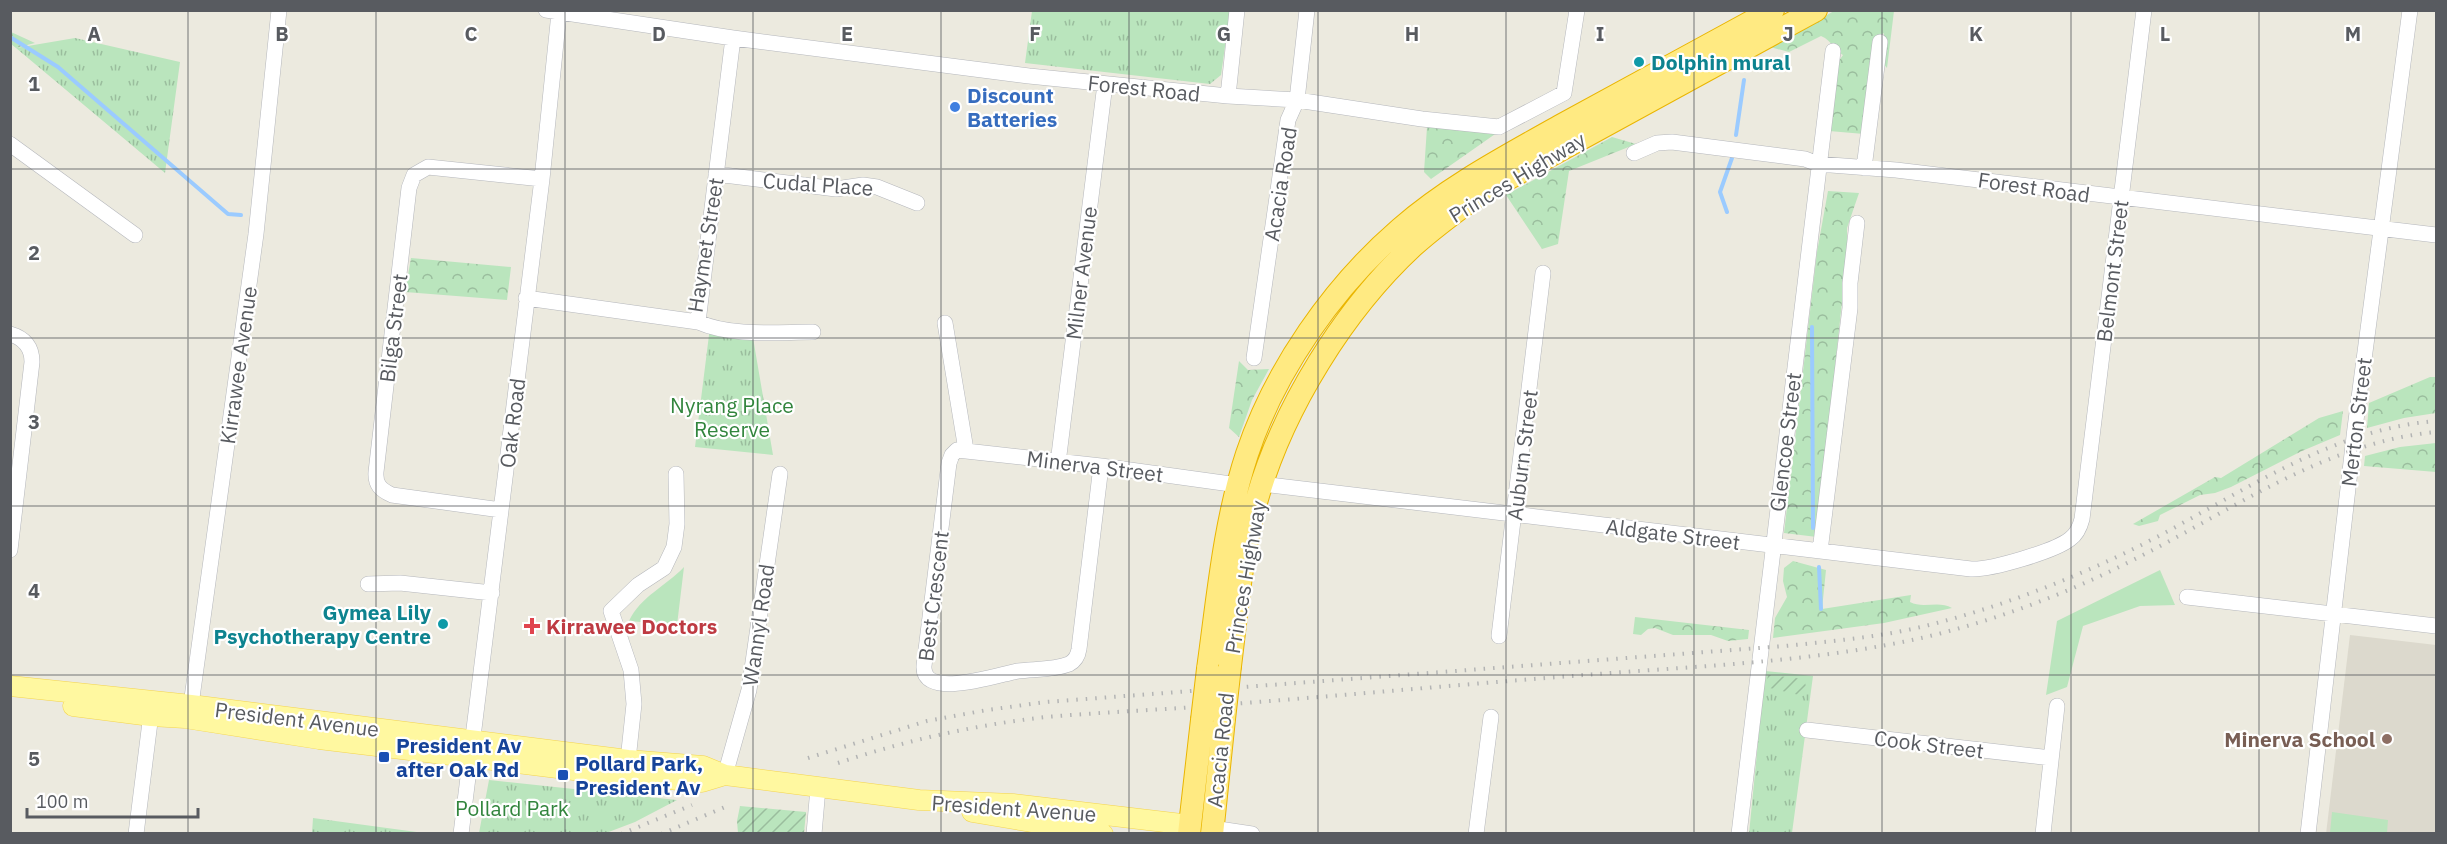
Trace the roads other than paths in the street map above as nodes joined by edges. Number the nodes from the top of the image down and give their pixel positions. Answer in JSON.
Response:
{"nodes":[{"id":1,"x":279,"y":10,"type":"edge"},
{"id":2,"x":1238,"y":10,"type":"edge"},
{"id":3,"x":1307,"y":10,"type":"edge"},
{"id":4,"x":1577,"y":10,"type":"edge"},
{"id":5,"x":1773,"y":10,"type":"edge"},
{"id":6,"x":1816,"y":10,"type":"edge"},
{"id":7,"x":2144,"y":10,"type":"edge"},
{"id":8,"x":2410,"y":10,"type":"edge"},
{"id":9,"x":553,"y":12,"type":"edge"},
{"id":10,"x":734,"y":38,"type":"junction"},
{"id":11,"x":1880,"y":42,"type":"dead end"},
{"id":12,"x":1833,"y":51,"type":"dead end"},
{"id":13,"x":1104,"y":84,"type":"junction"},
{"id":14,"x":1228,"y":96,"type":"junction"},
{"id":15,"x":1297,"y":100,"type":"junction"},
{"id":16,"x":10,"y":144,"type":"edge"},
{"id":17,"x":1634,"y":153,"type":"dead end"},
{"id":18,"x":1818,"y":164,"type":"junction"},
{"id":19,"x":1864,"y":168,"type":"junction"},
{"id":20,"x":716,"y":174,"type":"junction"},
{"id":21,"x":542,"y":179,"type":"junction"},
{"id":22,"x":2121,"y":199,"type":"junction"},
{"id":23,"x":917,"y":203,"type":"dead end"},
{"id":24,"x":1857,"y":223,"type":"dead end"},
{"id":25,"x":2380,"y":228,"type":"junction"},
{"id":26,"x":135,"y":235,"type":"dead end"},
{"id":27,"x":2436,"y":235,"type":"edge"},
{"id":28,"x":1543,"y":273,"type":"dead end"},
{"id":29,"x":526,"y":298,"type":"junction"},
{"id":30,"x":698,"y":322,"type":"junction"},
{"id":31,"x":945,"y":323,"type":"dead end"},
{"id":32,"x":813,"y":332,"type":"dead end"},
{"id":33,"x":10,"y":334,"type":"edge"},
{"id":34,"x":1254,"y":358,"type":"dead end"},
{"id":35,"x":960,"y":451,"type":"junction"},
{"id":36,"x":1058,"y":463,"type":"junction"},
{"id":37,"x":1101,"y":466,"type":"junction"},
{"id":38,"x":676,"y":474,"type":"dead end"},
{"id":39,"x":780,"y":474,"type":"dead end"},
{"id":40,"x":1262,"y":484,"type":"junction"},
{"id":41,"x":1238,"y":485,"type":"junction"},
{"id":42,"x":501,"y":510,"type":"junction"},
{"id":43,"x":1515,"y":513,"type":"junction"},
{"id":44,"x":2078,"y":531,"type":"joint"},
{"id":45,"x":1773,"y":547,"type":"junction"},
{"id":46,"x":10,"y":550,"type":"edge"},
{"id":47,"x":1820,"y":551,"type":"junction"},
{"id":48,"x":368,"y":584,"type":"dead end"},
{"id":49,"x":492,"y":593,"type":"junction"},
{"id":50,"x":2187,"y":597,"type":"dead end"},
{"id":51,"x":2333,"y":615,"type":"junction"},
{"id":52,"x":2436,"y":626,"type":"edge"},
{"id":53,"x":1499,"y":636,"type":"dead end"},
{"id":54,"x":1219,"y":668,"type":"junction"},
{"id":55,"x":10,"y":686,"type":"edge"},
{"id":56,"x":10,"y":697,"type":"edge"},
{"id":57,"x":2057,"y":706,"type":"dead end"},
{"id":58,"x":152,"y":708,"type":"junction"},
{"id":59,"x":188,"y":711,"type":"junction"},
{"id":60,"x":1491,"y":717,"type":"dead end"},
{"id":61,"x":1213,"y":720,"type":"junction"},
{"id":62,"x":1807,"y":730,"type":"dead end"},
{"id":63,"x":470,"y":749,"type":"junction"},
{"id":64,"x":2051,"y":759,"type":"junction"},
{"id":65,"x":628,"y":760,"type":"junction"},
{"id":66,"x":725,"y":775,"type":"junction"},
{"id":67,"x":818,"y":788,"type":"junction"},
{"id":68,"x":919,"y":800,"type":"junction"},
{"id":69,"x":1189,"y":829,"type":"edge"},
{"id":70,"x":1212,"y":831,"type":"edge"},
{"id":71,"x":136,"y":834,"type":"edge"},
{"id":72,"x":461,"y":834,"type":"edge"},
{"id":73,"x":813,"y":834,"type":"edge"},
{"id":74,"x":1103,"y":834,"type":"edge"},
{"id":75,"x":1252,"y":834,"type":"edge"},
{"id":76,"x":1476,"y":834,"type":"edge"},
{"id":77,"x":1740,"y":834,"type":"edge"},
{"id":78,"x":2043,"y":834,"type":"edge"},
{"id":79,"x":2308,"y":834,"type":"edge"}],
"edges":[{"from":1,"to":59,"type":"street","name":"Kirrawee Avenue"},
{"from":2,"to":14,"type":"street"},
{"from":3,"to":15,"type":"street","name":"Acacia Road"},
{"from":4,"to":15,"type":"street","name":"Forest Road"},
{"from":5,"to":41,"type":"highway","name":"Princes Highway"},
{"from":6,"to":40,"type":"highway","name":"Princes Highway"},
{"from":7,"to":22,"type":"street","name":"Belmont Street"},
{"from":8,"to":25,"type":"street","name":"Merton Street"},
{"from":9,"to":10,"type":"street","name":"Forest Road"},
{"from":9,"to":21,"type":"street","name":"Oak Road"},
{"from":10,"to":13,"type":"street","name":"Forest Road"},
{"from":10,"to":20,"type":"street","name":"Haymet Street"},
{"from":11,"to":19,"type":"street"},
{"from":12,"to":18,"type":"street","name":"Glencoe Street"},
{"from":13,"to":14,"type":"street","name":"Forest Road"},
{"from":13,"to":36,"type":"street","name":"Milner Avenue"},
{"from":14,"to":15,"type":"street","name":"Forest Road"},
{"from":15,"to":34,"type":"street","name":"Acacia Road"},
{"from":16,"to":26,"type":"street"},
{"from":17,"to":18,"type":"street","name":"Forest Road"},
{"from":18,"to":19,"type":"street","name":"Forest Road"},
{"from":18,"to":45,"type":"street","name":"Glencoe Street"},
{"from":19,"to":22,"type":"street","name":"Forest Road"},
{"from":20,"to":23,"type":"street","name":"Cudal Place"},
{"from":20,"to":30,"type":"street","name":"Haymet Street"},
{"from":21,"to":29,"type":"street","name":"Oak Road"},
{"from":21,"to":42,"type":"street","name":"Bilga Street"},
{"from":22,"to":25,"type":"street","name":"Forest Road"},
{"from":22,"to":44,"type":"street","name":"Belmont Street"},
{"from":24,"to":47,"type":"street"},
{"from":25,"to":27,"type":"street","name":"Forest Road"},
{"from":25,"to":51,"type":"street","name":"Merton Street"},
{"from":28,"to":43,"type":"street","name":"Auburn Street"},
{"from":29,"to":30,"type":"street","name":"Haymet Street"},
{"from":29,"to":42,"type":"street","name":"Oak Road"},
{"from":30,"to":32,"type":"street"},
{"from":31,"to":35,"type":"street"},
{"from":33,"to":46,"type":"street"},
{"from":35,"to":36,"type":"street","name":"Minerva Street"},
{"from":35,"to":37,"type":"street","name":"Best Crescent"},
{"from":36,"to":37,"type":"street","name":"Minerva Street"},
{"from":37,"to":41,"type":"street","name":"Minerva Street"},
{"from":38,"to":65,"type":"street"},
{"from":39,"to":66,"type":"street","name":"Wannyl Road"},
{"from":40,"to":43,"type":"street","name":"Aldgate Street"},
{"from":40,"to":54,"type":"highway","name":"Princes Highway"},
{"from":41,"to":54,"type":"highway","name":"Princes Highway"},
{"from":42,"to":49,"type":"street","name":"Oak Road"},
{"from":43,"to":45,"type":"street","name":"Aldgate Street"},
{"from":43,"to":53,"type":"street","name":"Auburn Street"},
{"from":44,"to":47,"type":"street","name":"Aldgate Street"},
{"from":45,"to":47,"type":"street","name":"Aldgate Street"},
{"from":45,"to":77,"type":"street","name":"Glencoe Street"},
{"from":48,"to":49,"type":"street"},
{"from":49,"to":63,"type":"street","name":"Oak Road"},
{"from":50,"to":51,"type":"street"},
{"from":51,"to":52,"type":"street"},
{"from":51,"to":79,"type":"street","name":"Merton Street"},
{"from":54,"to":61,"type":"highway","name":"Acacia Road","bridge":true},
{"from":55,"to":58,"type":"main road","name":"President Avenue"},
{"from":56,"to":58,"type":"main road","name":"President Avenue"},
{"from":57,"to":64,"type":"street"},
{"from":58,"to":59,"type":"main road","name":"President Avenue"},
{"from":58,"to":71,"type":"street"},
{"from":59,"to":63,"type":"main road","name":"President Avenue"},
{"from":60,"to":76,"type":"street"},
{"from":61,"to":69,"type":"highway","name":"Acacia Road"},
{"from":61,"to":70,"type":"highway","name":"Acacia Road"},
{"from":62,"to":64,"type":"street","name":"Cook Street"},
{"from":63,"to":65,"type":"main road","name":"President Avenue"},
{"from":63,"to":66,"type":"main road","name":"President Avenue"},
{"from":63,"to":72,"type":"street","name":"Oak Road"},
{"from":64,"to":78,"type":"street"},
{"from":65,"to":66,"type":"main road","name":"President Avenue"},
{"from":66,"to":67,"type":"main road","name":"President Avenue"},
{"from":67,"to":68,"type":"main road","name":"President Avenue"},
{"from":67,"to":73,"type":"street"},
{"from":68,"to":69,"type":"main road","name":"President Avenue"},
{"from":68,"to":74,"type":"main road","name":"President Avenue"},
{"from":69,"to":70,"type":"highway","name":"President Avenue"},
{"from":70,"to":75,"type":"street","name":"President Avenue"}]}
